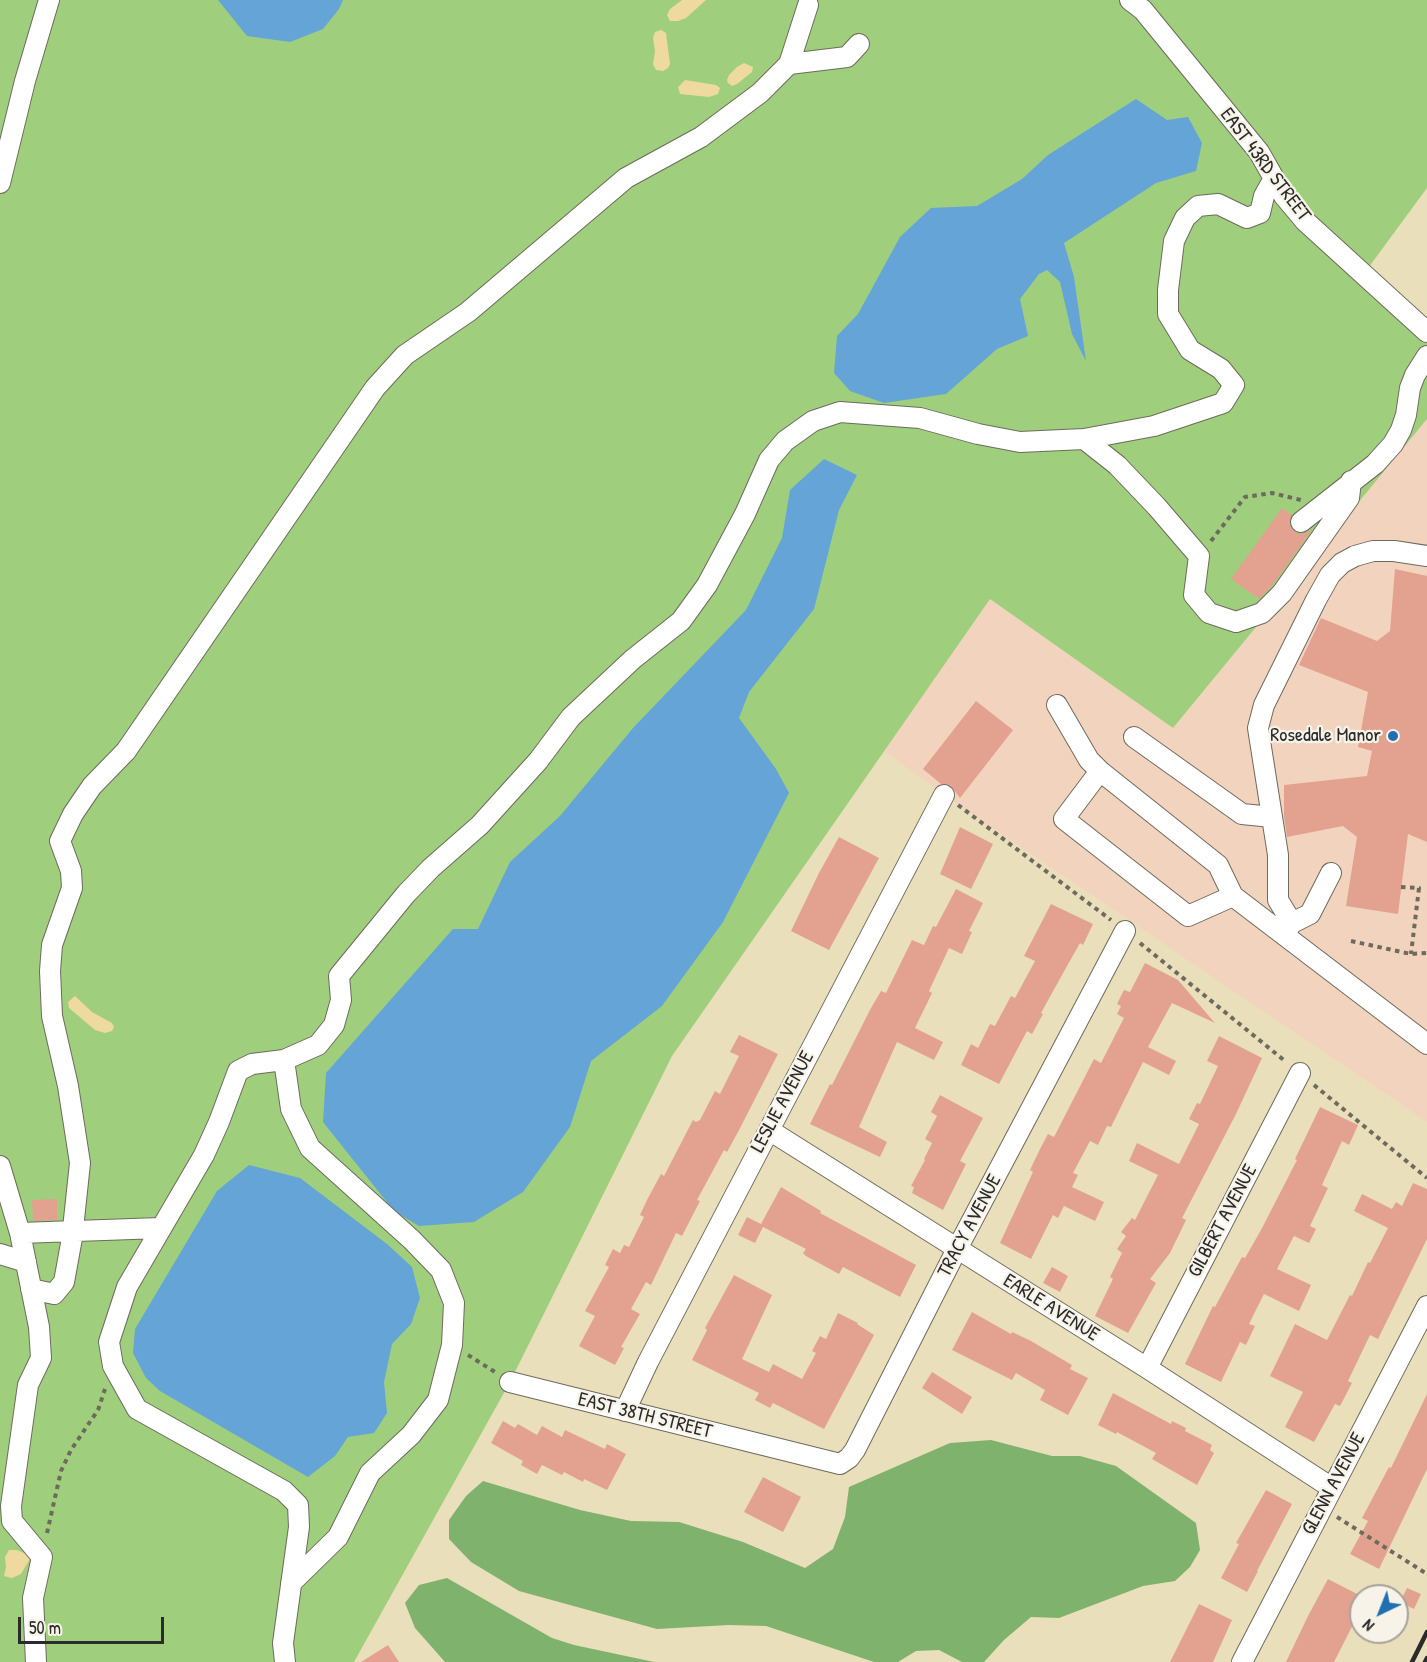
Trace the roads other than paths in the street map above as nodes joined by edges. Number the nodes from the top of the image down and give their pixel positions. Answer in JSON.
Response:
{"nodes":[{"id":1,"x":49,"y":0,"type":"edge"},
{"id":2,"x":1139,"y":3,"type":"edge"},
{"id":3,"x":808,"y":5,"type":"dead end"},
{"id":4,"x":859,"y":44,"type":"dead end"},
{"id":5,"x":789,"y":64,"type":"junction"},
{"id":6,"x":1274,"y":178,"type":"junction"},
{"id":7,"x":0,"y":183,"type":"edge"},
{"id":8,"x":1427,"y":332,"type":"edge"},
{"id":9,"x":1427,"y":356,"type":"edge"},
{"id":10,"x":1084,"y":439,"type":"junction"},
{"id":11,"x":1351,"y":481,"type":"junction"},
{"id":12,"x":1308,"y":516,"type":"road end"},
{"id":13,"x":1427,"y":556,"type":"edge"},
{"id":14,"x":1057,"y":705,"type":"dead end"},
{"id":15,"x":1134,"y":737,"type":"dead end"},
{"id":16,"x":1100,"y":771,"type":"junction"},
{"id":17,"x":951,"y":800,"type":"road end"},
{"id":18,"x":1272,"y":817,"type":"junction"},
{"id":19,"x":1330,"y":873,"type":"dead end"},
{"id":20,"x":1233,"y":896,"type":"junction"},
{"id":21,"x":1288,"y":929,"type":"junction"},
{"id":22,"x":1125,"y":931,"type":"road end"},
{"id":23,"x":1427,"y":1044,"type":"edge"},
{"id":24,"x":284,"y":1060,"type":"junction"},
{"id":25,"x":1300,"y":1073,"type":"road end"},
{"id":26,"x":769,"y":1130,"type":"junction"},
{"id":27,"x":0,"y":1166,"type":"edge"},
{"id":28,"x":160,"y":1228,"type":"junction"},
{"id":29,"x":73,"y":1230,"type":"junction"},
{"id":30,"x":20,"y":1233,"type":"junction"},
{"id":31,"x":957,"y":1249,"type":"junction"},
{"id":32,"x":0,"y":1254,"type":"edge"},
{"id":33,"x":26,"y":1262,"type":"junction"},
{"id":34,"x":31,"y":1289,"type":"junction"},
{"id":35,"x":1427,"y":1306,"type":"edge"},
{"id":36,"x":1146,"y":1368,"type":"junction"},
{"id":37,"x":510,"y":1382,"type":"road end"},
{"id":38,"x":625,"y":1410,"type":"junction"},
{"id":39,"x":780,"y":1449,"type":"joint"},
{"id":40,"x":1332,"y":1488,"type":"junction"},
{"id":41,"x":291,"y":1583,"type":"junction"},
{"id":42,"x":36,"y":1662,"type":"edge"},
{"id":43,"x":285,"y":1662,"type":"edge"},
{"id":44,"x":1242,"y":1662,"type":"edge"}],
"edges":[{"from":1,"to":7,"type":"street"},
{"from":2,"to":6,"type":"street","name":"EAST 43RD STREET"},
{"from":3,"to":5,"type":"street"},
{"from":4,"to":5,"type":"street"},
{"from":5,"to":29,"type":"street"},
{"from":6,"to":8,"type":"street","name":"EAST 43RD STREET"},
{"from":6,"to":10,"type":"street"},
{"from":9,"to":11,"type":"street"},
{"from":10,"to":11,"type":"street"},
{"from":10,"to":24,"type":"street"},
{"from":11,"to":12,"type":"street"},
{"from":13,"to":18,"type":"street"},
{"from":14,"to":16,"type":"street"},
{"from":15,"to":18,"type":"street"},
{"from":16,"to":20,"type":"street"},
{"from":16,"to":20,"type":"street"},
{"from":17,"to":26,"type":"street","name":"LESLIE AVENUE"},
{"from":18,"to":21,"type":"street"},
{"from":19,"to":21,"type":"street"},
{"from":20,"to":21,"type":"street"},
{"from":21,"to":23,"type":"street"},
{"from":22,"to":31,"type":"street","name":"TRACY AVENUE"},
{"from":24,"to":28,"type":"street"},
{"from":24,"to":41,"type":"street"},
{"from":25,"to":36,"type":"street","name":"GILBERT AVENUE"},
{"from":26,"to":31,"type":"street","name":"EARLE AVENUE"},
{"from":26,"to":38,"type":"street","name":"LESLIE AVENUE"},
{"from":27,"to":30,"type":"street"},
{"from":28,"to":29,"type":"street"},
{"from":28,"to":41,"type":"street"},
{"from":29,"to":30,"type":"street"},
{"from":29,"to":34,"type":"street"},
{"from":30,"to":33,"type":"street"},
{"from":31,"to":36,"type":"street","name":"EARLE AVENUE"},
{"from":31,"to":39,"type":"street","name":"TRACY AVENUE"},
{"from":32,"to":33,"type":"street"},
{"from":33,"to":34,"type":"street"},
{"from":34,"to":42,"type":"street"},
{"from":35,"to":40,"type":"street","name":"GLENN AVENUE"},
{"from":36,"to":40,"type":"street","name":"EARLE AVENUE"},
{"from":37,"to":38,"type":"street","name":"EAST 38TH STREET"},
{"from":38,"to":39,"type":"street","name":"EAST 38TH STREET"},
{"from":40,"to":44,"type":"street","name":"GLENN AVENUE"},
{"from":41,"to":43,"type":"street"}]}
